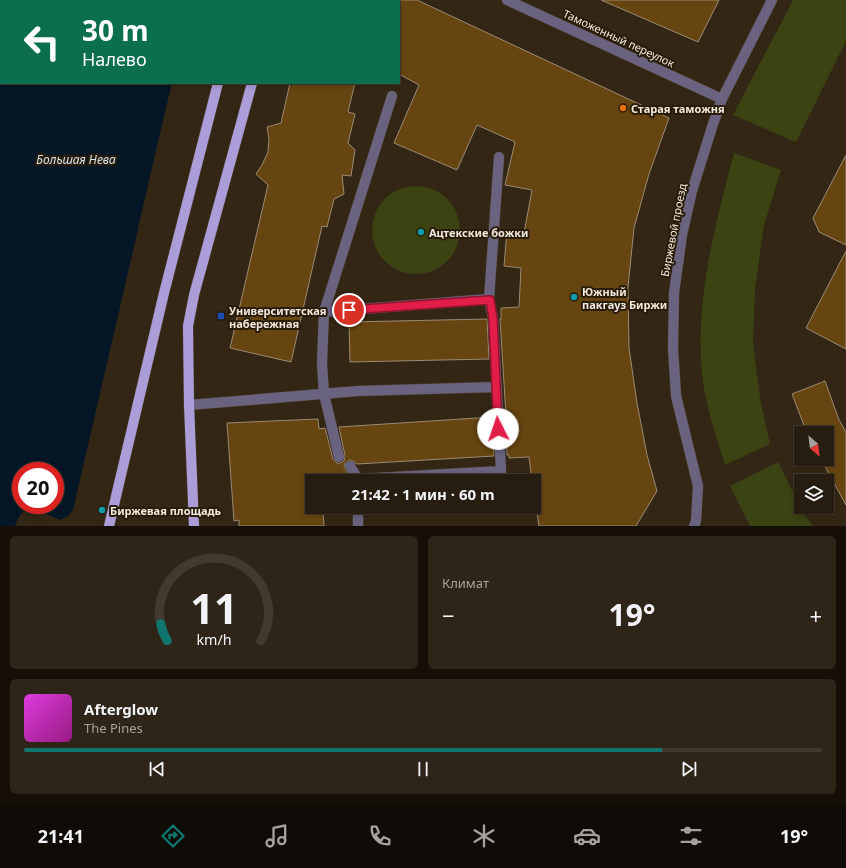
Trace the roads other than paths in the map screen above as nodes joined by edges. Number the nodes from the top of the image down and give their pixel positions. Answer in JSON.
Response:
{"nodes":[{"id":1,"x":507,"y":0,"type":"edge"},
{"id":2,"x":772,"y":0,"type":"edge"},
{"id":3,"x":218,"y":84,"type":"edge"},
{"id":4,"x":252,"y":84,"type":"edge"},
{"id":5,"x":392,"y":96,"type":"dead end"},
{"id":6,"x":722,"y":99,"type":"junction"},
{"id":7,"x":500,"y":158,"type":"dead end"},
{"id":8,"x":490,"y":300,"type":"junction"},
{"id":9,"x":324,"y":312,"type":"junction"},
{"id":10,"x":496,"y":387,"type":"junction"},
{"id":11,"x":324,"y":394,"type":"junction"},
{"id":12,"x":189,"y":405,"type":"junction"},
{"id":13,"x":340,"y":457,"type":"dead end"},
{"id":14,"x":350,"y":466,"type":"dead end"},
{"id":15,"x":355,"y":474,"type":"edge"},
{"id":16,"x":453,"y":474,"type":"edge"},
{"id":17,"x":358,"y":514,"type":"edge"},
{"id":18,"x":109,"y":526,"type":"edge"},
{"id":19,"x":194,"y":526,"type":"edge"},
{"id":20,"x":358,"y":526,"type":"edge"},
{"id":21,"x":694,"y":526,"type":"edge"}],
"edges":[{"from":1,"to":6,"type":"street","name":"Таможенный переулок"},
{"from":2,"to":6,"type":"street","name":"Биржевой проезд"},
{"from":3,"to":18,"type":"main road"},
{"from":4,"to":12,"type":"main road"},
{"from":5,"to":9,"type":"street"},
{"from":6,"to":21,"type":"street","name":"Биржевой проезд"},
{"from":7,"to":8,"type":"street"},
{"from":8,"to":9,"type":"street"},
{"from":8,"to":10,"type":"street"},
{"from":9,"to":11,"type":"street"},
{"from":10,"to":11,"type":"street"},
{"from":10,"to":16,"type":"street"},
{"from":11,"to":12,"type":"street"},
{"from":11,"to":13,"type":"street"},
{"from":12,"to":19,"type":"main road"},
{"from":14,"to":15,"type":"street"},
{"from":17,"to":20,"type":"street"}]}
